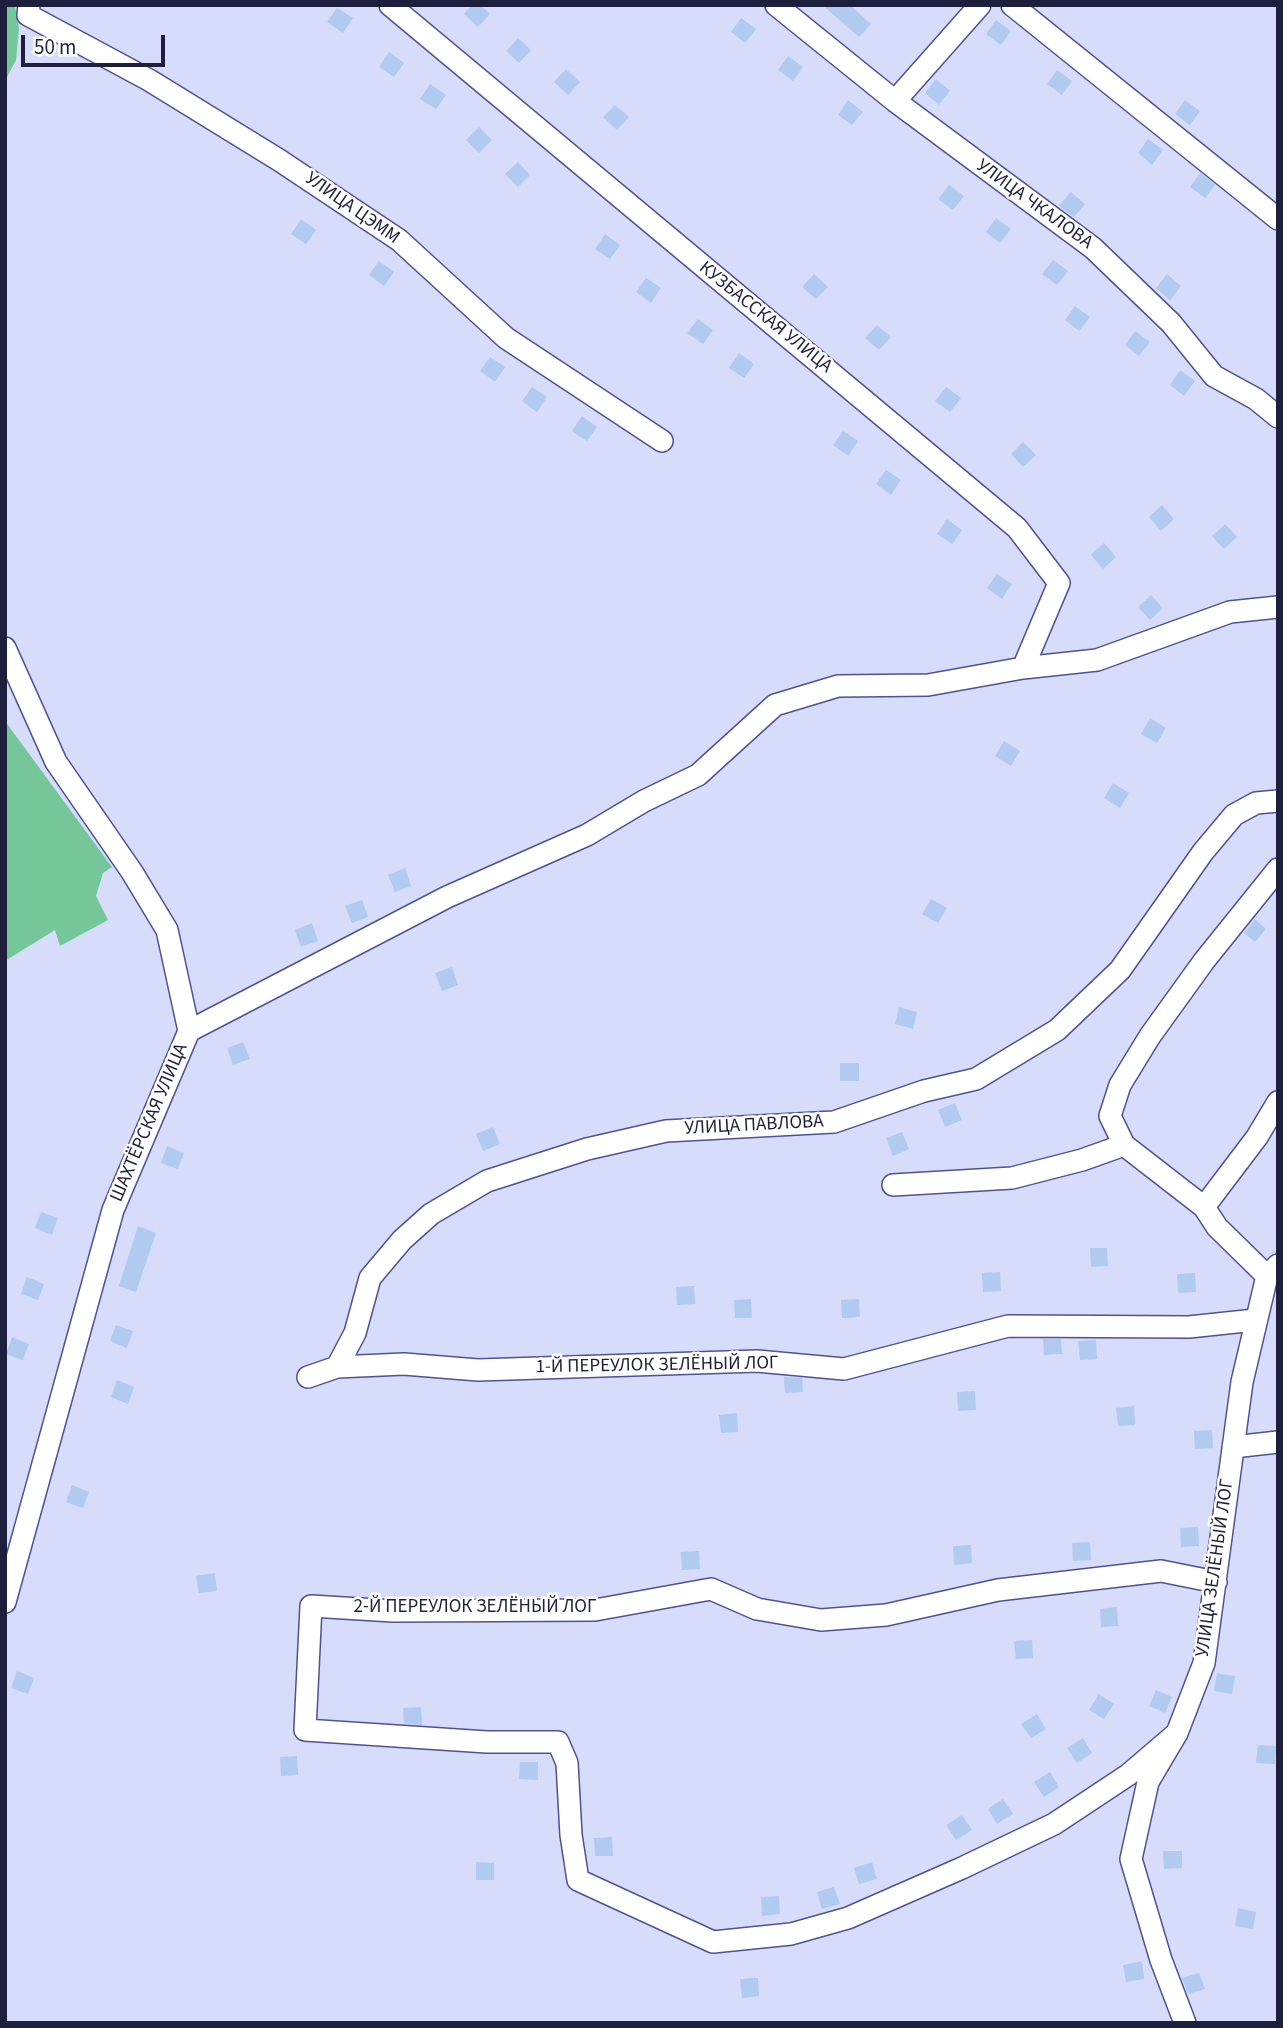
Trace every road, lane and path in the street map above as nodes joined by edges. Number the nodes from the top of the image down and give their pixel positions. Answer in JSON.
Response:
{"nodes":[{"id":1,"x":29,"y":5,"type":"edge"},
{"id":2,"x":390,"y":5,"type":"edge"},
{"id":3,"x":776,"y":5,"type":"edge"},
{"id":4,"x":980,"y":5,"type":"edge"},
{"id":5,"x":1012,"y":5,"type":"edge"},
{"id":6,"x":895,"y":101,"type":"junction"},
{"id":7,"x":1278,"y":219,"type":"edge"},
{"id":8,"x":1278,"y":417,"type":"edge"},
{"id":9,"x":662,"y":441,"type":"dead end"},
{"id":10,"x":1278,"y":607,"type":"edge"},
{"id":11,"x":5,"y":648,"type":"edge"},
{"id":12,"x":1023,"y":668,"type":"junction"},
{"id":13,"x":1278,"y":801,"type":"edge"},
{"id":14,"x":1278,"y":869,"type":"edge"},
{"id":15,"x":189,"y":1031,"type":"junction"},
{"id":16,"x":1278,"y":1102,"type":"edge"},
{"id":17,"x":1124,"y":1145,"type":"junction"},
{"id":18,"x":893,"y":1185,"type":"dead end"},
{"id":19,"x":1204,"y":1207,"type":"junction"},
{"id":20,"x":1273,"y":1270,"type":"edge"},
{"id":21,"x":1255,"y":1320,"type":"junction"},
{"id":22,"x":337,"y":1367,"type":"junction"},
{"id":23,"x":308,"y":1377,"type":"dead end"},
{"id":24,"x":1278,"y":1442,"type":"edge"},
{"id":25,"x":1233,"y":1447,"type":"junction"},
{"id":26,"x":1216,"y":1582,"type":"junction"},
{"id":27,"x":7,"y":1590,"type":"edge"},
{"id":28,"x":1177,"y":1733,"type":"junction"},
{"id":29,"x":1185,"y":2023,"type":"edge"}],
"edges":[{"from":1,"to":9,"type":"street","name":"УЛИЦА ЦЭММ"},
{"from":2,"to":12,"type":"street","name":"КУЗБАССКАЯ УЛИЦА"},
{"from":3,"to":6,"type":"street","name":"УЛИЦА ЧКАЛОВА"},
{"from":4,"to":6,"type":"street"},
{"from":5,"to":7,"type":"street"},
{"from":6,"to":8,"type":"street","name":"УЛИЦА ЧКАЛОВА"},
{"from":10,"to":12,"type":"street","name":"ШАХТЁРСКАЯ УЛИЦА"},
{"from":11,"to":15,"type":"street"},
{"from":12,"to":15,"type":"street","name":"ШАХТЁРСКАЯ УЛИЦА"},
{"from":13,"to":22,"type":"street","name":"УЛИЦА ПАВЛОВА"},
{"from":14,"to":17,"type":"street"},
{"from":15,"to":27,"type":"street","name":"ШАХТЁРСКАЯ УЛИЦА"},
{"from":16,"to":19,"type":"street"},
{"from":17,"to":18,"type":"street"},
{"from":17,"to":19,"type":"street"},
{"from":19,"to":20,"type":"street"},
{"from":20,"to":21,"type":"street","name":"УЛИЦА ЗЕЛЁНЫЙ ЛОГ"},
{"from":21,"to":22,"type":"street","name":"1-Й ПЕРЕУЛОК ЗЕЛЁНЫЙ ЛОГ"},
{"from":21,"to":25,"type":"street","name":"УЛИЦА ЗЕЛЁНЫЙ ЛОГ"},
{"from":22,"to":23,"type":"street","name":"1-Й ПЕРЕУЛОК ЗЕЛЁНЫЙ ЛОГ"},
{"from":24,"to":25,"type":"street"},
{"from":25,"to":26,"type":"street","name":"УЛИЦА ЗЕЛЁНЫЙ ЛОГ"},
{"from":26,"to":28,"type":"street","name":"УЛИЦА ЗЕЛЁНЫЙ ЛОГ"},
{"from":26,"to":28,"type":"street","name":"2-Й ПЕРЕУЛОК ЗЕЛЁНЫЙ ЛОГ"},
{"from":28,"to":29,"type":"street","name":"УЛИЦА ЗЕЛЁНЫЙ ЛОГ"}]}
